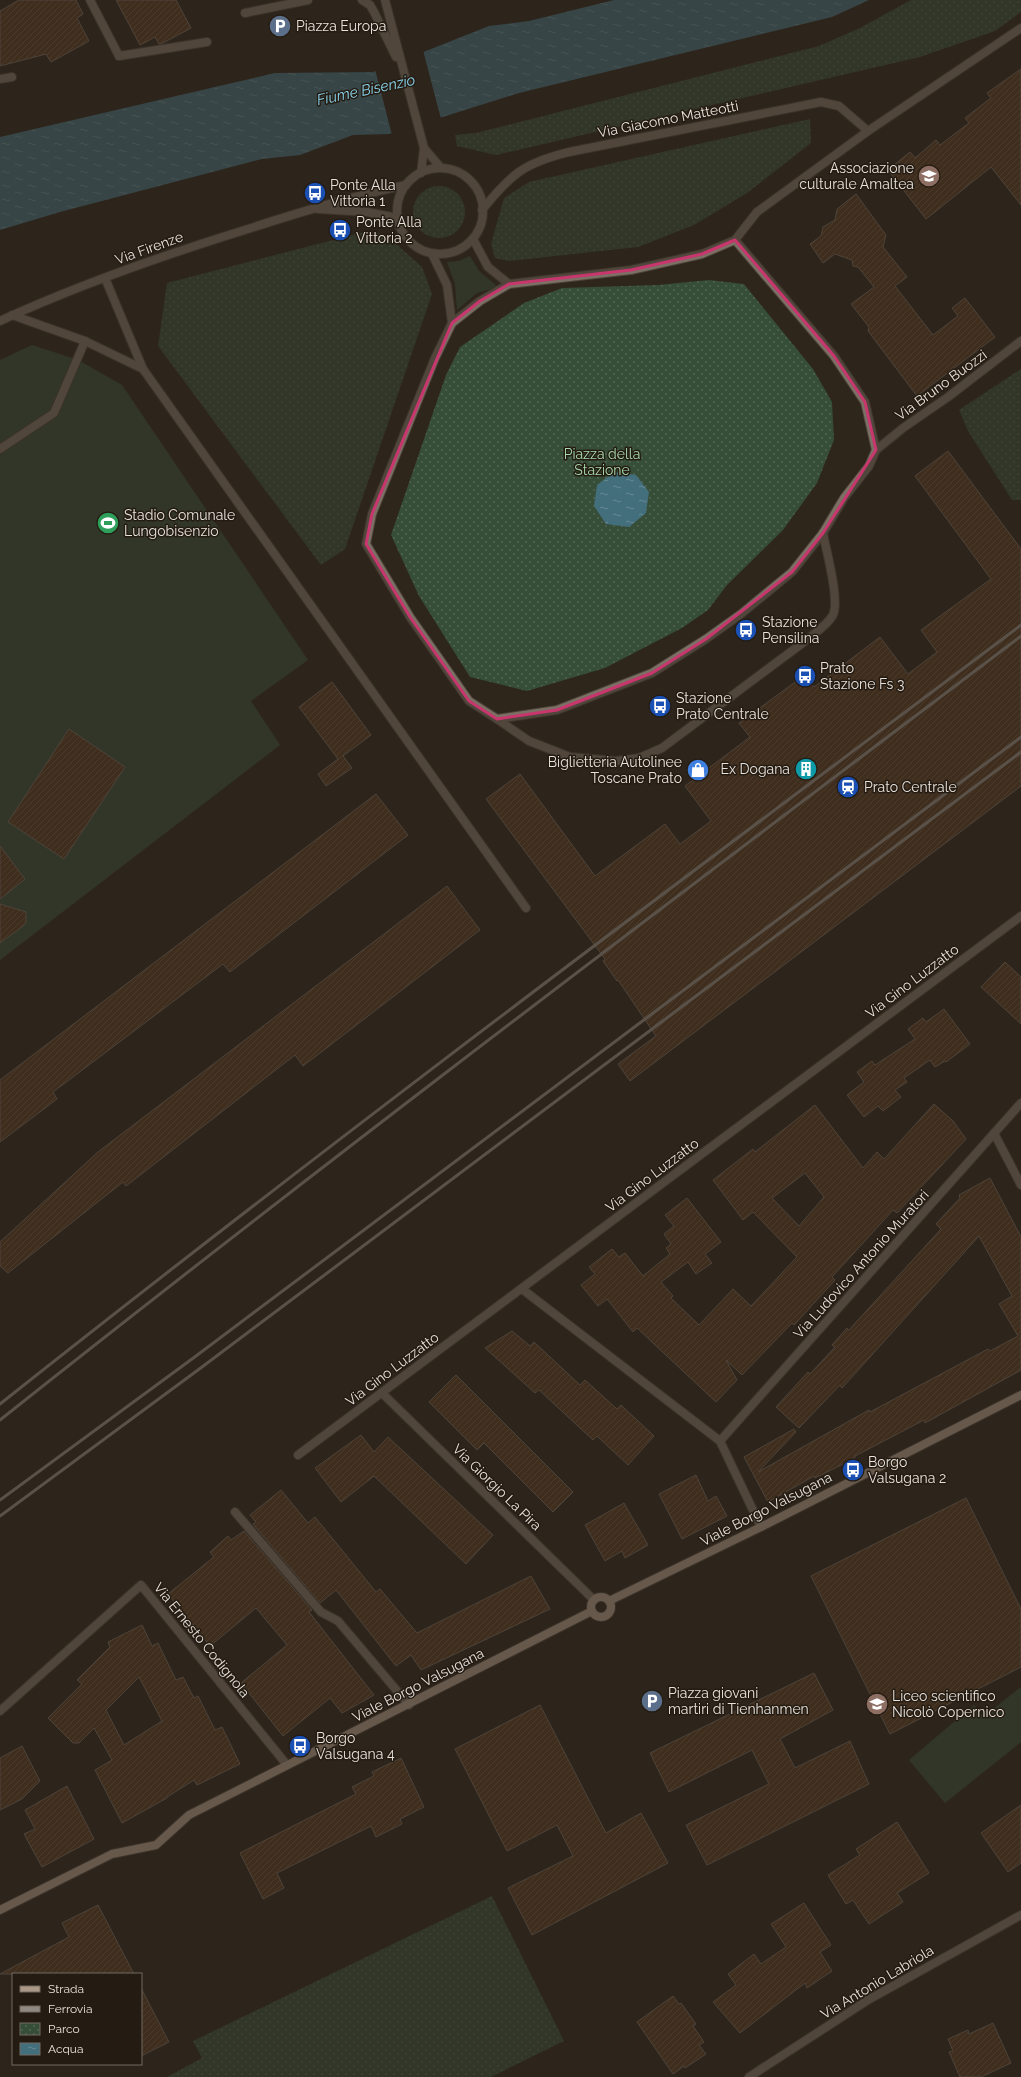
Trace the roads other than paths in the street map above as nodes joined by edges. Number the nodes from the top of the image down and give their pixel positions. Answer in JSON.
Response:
{"nodes":[{"id":1,"x":90,"y":0,"type":"edge"},
{"id":2,"x":308,"y":0,"type":"edge"},
{"id":3,"x":362,"y":0,"type":"edge"},
{"id":4,"x":385,"y":0,"type":"edge"},
{"id":5,"x":245,"y":13,"type":"dead end"},
{"id":6,"x":1021,"y":28,"type":"edge"},
{"id":7,"x":207,"y":42,"type":"dead end"},
{"id":8,"x":403,"y":72,"type":"junction"},
{"id":9,"x":12,"y":77,"type":"dead end"},
{"id":10,"x":0,"y":79,"type":"edge"},
{"id":11,"x":868,"y":131,"type":"junction"},
{"id":12,"x":424,"y":148,"type":"junction"},
{"id":13,"x":442,"y":168,"type":"junction"},
{"id":14,"x":421,"y":172,"type":"junction"},
{"id":15,"x":406,"y":185,"type":"junction"},
{"id":16,"x":311,"y":209,"type":"junction"},
{"id":17,"x":482,"y":210,"type":"junction"},
{"id":18,"x":397,"y":218,"type":"junction"},
{"id":19,"x":473,"y":239,"type":"junction"},
{"id":20,"x":735,"y":240,"type":"junction"},
{"id":21,"x":432,"y":254,"type":"junction"},
{"id":22,"x":105,"y":278,"type":"junction"},
{"id":23,"x":509,"y":284,"type":"junction"},
{"id":24,"x":12,"y":315,"type":"junction"},
{"id":25,"x":0,"y":321,"type":"edge"},
{"id":26,"x":452,"y":323,"type":"junction"},
{"id":27,"x":85,"y":341,"type":"junction"},
{"id":28,"x":1021,"y":341,"type":"edge"},
{"id":29,"x":142,"y":369,"type":"junction"},
{"id":30,"x":0,"y":449,"type":"edge"},
{"id":31,"x":876,"y":450,"type":"junction"},
{"id":32,"x":823,"y":533,"type":"junction"},
{"id":33,"x":497,"y":719,"type":"junction"},
{"id":34,"x":526,"y":908,"type":"dead end"},
{"id":35,"x":1021,"y":916,"type":"edge"},
{"id":36,"x":1021,"y":1103,"type":"edge"},
{"id":37,"x":994,"y":1133,"type":"junction"},
{"id":38,"x":1021,"y":1185,"type":"edge"},
{"id":39,"x":522,"y":1289,"type":"junction"},
{"id":40,"x":382,"y":1393,"type":"junction"},
{"id":41,"x":1021,"y":1396,"type":"edge"},
{"id":42,"x":720,"y":1441,"type":"junction"},
{"id":43,"x":298,"y":1454,"type":"dead end"},
{"id":44,"x":235,"y":1512,"type":"dead end"},
{"id":45,"x":761,"y":1527,"type":"junction"},
{"id":46,"x":594,"y":1600,"type":"junction"},
{"id":47,"x":609,"y":1601,"type":"junction"},
{"id":48,"x":592,"y":1611,"type":"junction"},
{"id":49,"x":409,"y":1704,"type":"junction"},
{"id":50,"x":0,"y":1711,"type":"edge"},
{"id":51,"x":286,"y":1765,"type":"junction"},
{"id":52,"x":0,"y":1910,"type":"edge"},
{"id":53,"x":1021,"y":1915,"type":"edge"},
{"id":54,"x":749,"y":2077,"type":"edge"}],
"edges":[{"from":1,"to":7,"type":"street"},
{"from":2,"to":5,"type":"street"},
{"from":3,"to":8,"type":"street"},
{"from":4,"to":8,"type":"street"},
{"from":6,"to":11,"type":"street"},
{"from":8,"to":12,"type":"street"},
{"from":9,"to":10,"type":"street"},
{"from":11,"to":17,"type":"street","name":"Via Giacomo Matteotti"},
{"from":11,"to":20,"type":"street"},
{"from":12,"to":13,"type":"street"},
{"from":12,"to":14,"type":"street"},
{"from":13,"to":14,"type":"street"},
{"from":13,"to":17,"type":"street"},
{"from":14,"to":15,"type":"street"},
{"from":15,"to":16,"type":"street","name":"Via Firenze"},
{"from":15,"to":18,"type":"street"},
{"from":16,"to":18,"type":"street","name":"Via Firenze"},
{"from":16,"to":22,"type":"street","name":"Via Firenze"},
{"from":17,"to":19,"type":"street"},
{"from":18,"to":21,"type":"street"},
{"from":19,"to":21,"type":"street"},
{"from":19,"to":23,"type":"street"},
{"from":20,"to":23,"type":"street"},
{"from":20,"to":31,"type":"street"},
{"from":21,"to":26,"type":"street"},
{"from":22,"to":24,"type":"street","name":"Via Firenze"},
{"from":22,"to":29,"type":"street"},
{"from":23,"to":26,"type":"street"},
{"from":24,"to":25,"type":"street","name":"Via Firenze"},
{"from":24,"to":27,"type":"street"},
{"from":26,"to":33,"type":"street"},
{"from":27,"to":29,"type":"street"},
{"from":27,"to":30,"type":"street"},
{"from":28,"to":31,"type":"street","name":"Via Bruno Buozzi"},
{"from":29,"to":34,"type":"street"},
{"from":31,"to":32,"type":"street"},
{"from":32,"to":33,"type":"street"},
{"from":32,"to":33,"type":"street"},
{"from":35,"to":39,"type":"street","name":"Via Gino Luzzatto"},
{"from":36,"to":37,"type":"street","name":"Via Ludovico Antonio Muratori"},
{"from":37,"to":38,"type":"street"},
{"from":37,"to":42,"type":"street","name":"Via Ludovico Antonio Muratori"},
{"from":39,"to":40,"type":"street","name":"Via Gino Luzzatto"},
{"from":39,"to":42,"type":"street"},
{"from":40,"to":43,"type":"street","name":"Via Gino Luzzatto"},
{"from":40,"to":46,"type":"street","name":"Via Giorgio La Pira"},
{"from":41,"to":45,"type":"main road","name":"Viale Borgo Valsugana"},
{"from":42,"to":45,"type":"street"},
{"from":44,"to":49,"type":"street"},
{"from":45,"to":47,"type":"main road","name":"Viale Borgo Valsugana"},
{"from":46,"to":47,"type":"main road","name":"Viale Borgo Valsugana"},
{"from":46,"to":48,"type":"main road"},
{"from":47,"to":48,"type":"main road"},
{"from":48,"to":49,"type":"main road","name":"Viale Borgo Valsugana"},
{"from":49,"to":51,"type":"main road","name":"Viale Borgo Valsugana"},
{"from":50,"to":51,"type":"street","name":"Via Ernesto Codignola"},
{"from":51,"to":52,"type":"main road","name":"Viale Borgo Valsugana"},
{"from":53,"to":54,"type":"street","name":"Via Antonio Labriola"}]}
